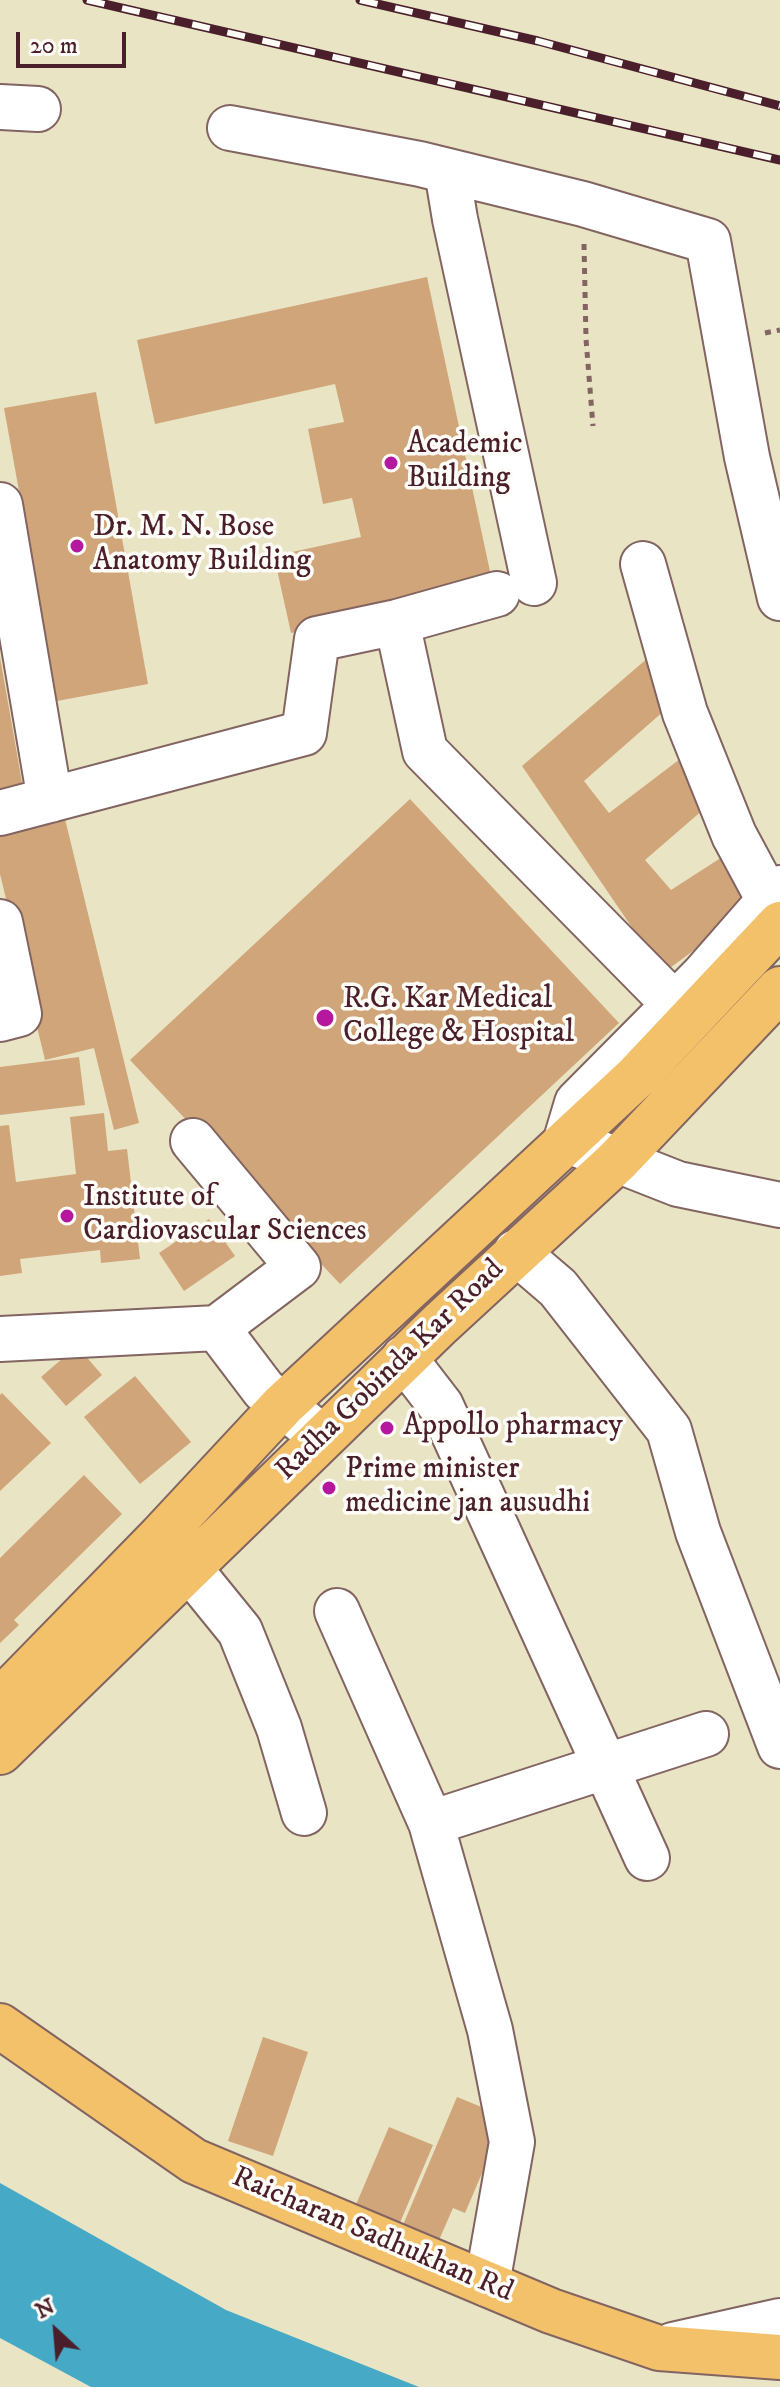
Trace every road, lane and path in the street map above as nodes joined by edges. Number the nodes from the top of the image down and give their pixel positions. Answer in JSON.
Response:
{"nodes":[{"id":1,"x":230,"y":128,"type":"dead end"},
{"id":2,"x":447,"y":171,"type":"junction"},
{"id":3,"x":583,"y":204,"type":"junction"},
{"id":4,"x":593,"y":426,"type":"dead end"},
{"id":5,"x":0,"y":505,"type":"edge"},
{"id":6,"x":643,"y":564,"type":"dead end"},
{"id":7,"x":5,"y":565,"type":"edge"},
{"id":8,"x":780,"y":598,"type":"edge"},
{"id":9,"x":397,"y":622,"type":"junction"},
{"id":10,"x":50,"y":800,"type":"junction"},
{"id":11,"x":0,"y":813,"type":"edge"},
{"id":12,"x":776,"y":904,"type":"edge"},
{"id":13,"x":0,"y":922,"type":"edge"},
{"id":14,"x":780,"y":989,"type":"edge"},
{"id":15,"x":675,"y":1005,"type":"junction"},
{"id":16,"x":0,"y":1019,"type":"edge"},
{"id":17,"x":566,"y":1140,"type":"junction"},
{"id":18,"x":193,"y":1141,"type":"dead end"},
{"id":19,"x":617,"y":1161,"type":"junction"},
{"id":20,"x":780,"y":1205,"type":"edge"},
{"id":21,"x":516,"y":1252,"type":"junction"},
{"id":22,"x":217,"y":1328,"type":"junction"},
{"id":23,"x":0,"y":1339,"type":"edge"},
{"id":24,"x":404,"y":1358,"type":"junction"},
{"id":25,"x":274,"y":1398,"type":"junction"},
{"id":26,"x":322,"y":1437,"type":"junction"},
{"id":27,"x":188,"y":1567,"type":"junction"},
{"id":28,"x":337,"y":1611,"type":"dead end"},
{"id":29,"x":0,"y":1701,"type":"edge"},
{"id":30,"x":706,"y":1734,"type":"dead end"},
{"id":31,"x":780,"y":1746,"type":"edge"},
{"id":32,"x":0,"y":1752,"type":"edge"},
{"id":33,"x":604,"y":1766,"type":"junction"},
{"id":34,"x":304,"y":1813,"type":"dead end"},
{"id":35,"x":431,"y":1823,"type":"junction"},
{"id":36,"x":647,"y":1858,"type":"dead end"},
{"id":37,"x":0,"y":2026,"type":"edge"},
{"id":38,"x":487,"y":2284,"type":"junction"},
{"id":39,"x":780,"y":2321,"type":"edge"},
{"id":40,"x":659,"y":2348,"type":"junction"},
{"id":41,"x":780,"y":2357,"type":"edge"}],
"edges":[{"from":1,"to":2,"type":"street"},
{"from":2,"to":3,"type":"street"},
{"from":2,"to":9,"type":"street"},
{"from":3,"to":4,"type":"path"},
{"from":3,"to":8,"type":"street"},
{"from":5,"to":7,"type":"street"},
{"from":6,"to":12,"type":"street"},
{"from":7,"to":10,"type":"street"},
{"from":9,"to":10,"type":"street"},
{"from":9,"to":15,"type":"street"},
{"from":10,"to":11,"type":"street"},
{"from":12,"to":15,"type":"street"},
{"from":12,"to":17,"type":"main road","name":"Radha Gobinda Kar Road"},
{"from":13,"to":16,"type":"street"},
{"from":14,"to":19,"type":"main road","name":"Radha Gobinda Kar Road"},
{"from":15,"to":17,"type":"street"},
{"from":17,"to":19,"type":"street"},
{"from":17,"to":25,"type":"main road","name":"Radha Gobinda Kar Road"},
{"from":18,"to":22,"type":"street"},
{"from":19,"to":20,"type":"street"},
{"from":19,"to":21,"type":"main road","name":"Radha Gobinda Kar Road"},
{"from":21,"to":24,"type":"main road","name":"Radha Gobinda Kar Road"},
{"from":21,"to":31,"type":"street"},
{"from":22,"to":23,"type":"street"},
{"from":22,"to":25,"type":"street"},
{"from":24,"to":26,"type":"main road","name":"Radha Gobinda Kar Road"},
{"from":24,"to":33,"type":"street"},
{"from":25,"to":26,"type":"street"},
{"from":25,"to":29,"type":"main road","name":"Radha Gobinda Kar Road"},
{"from":26,"to":27,"type":"main road","name":"Radha Gobinda Kar Road"},
{"from":27,"to":32,"type":"main road","name":"Radha Gobinda Kar Road"},
{"from":27,"to":34,"type":"street"},
{"from":28,"to":35,"type":"street"},
{"from":30,"to":33,"type":"street"},
{"from":33,"to":35,"type":"street"},
{"from":33,"to":36,"type":"street"},
{"from":35,"to":38,"type":"street"},
{"from":37,"to":38,"type":"main road","name":"Raicharan Sadhukhan Rd"},
{"from":38,"to":40,"type":"main road","name":"Raicharan Sadhukhan Rd"},
{"from":39,"to":40,"type":"street"},
{"from":40,"to":41,"type":"main road","name":"Raicharan Sadhukhan Rd"}]}
